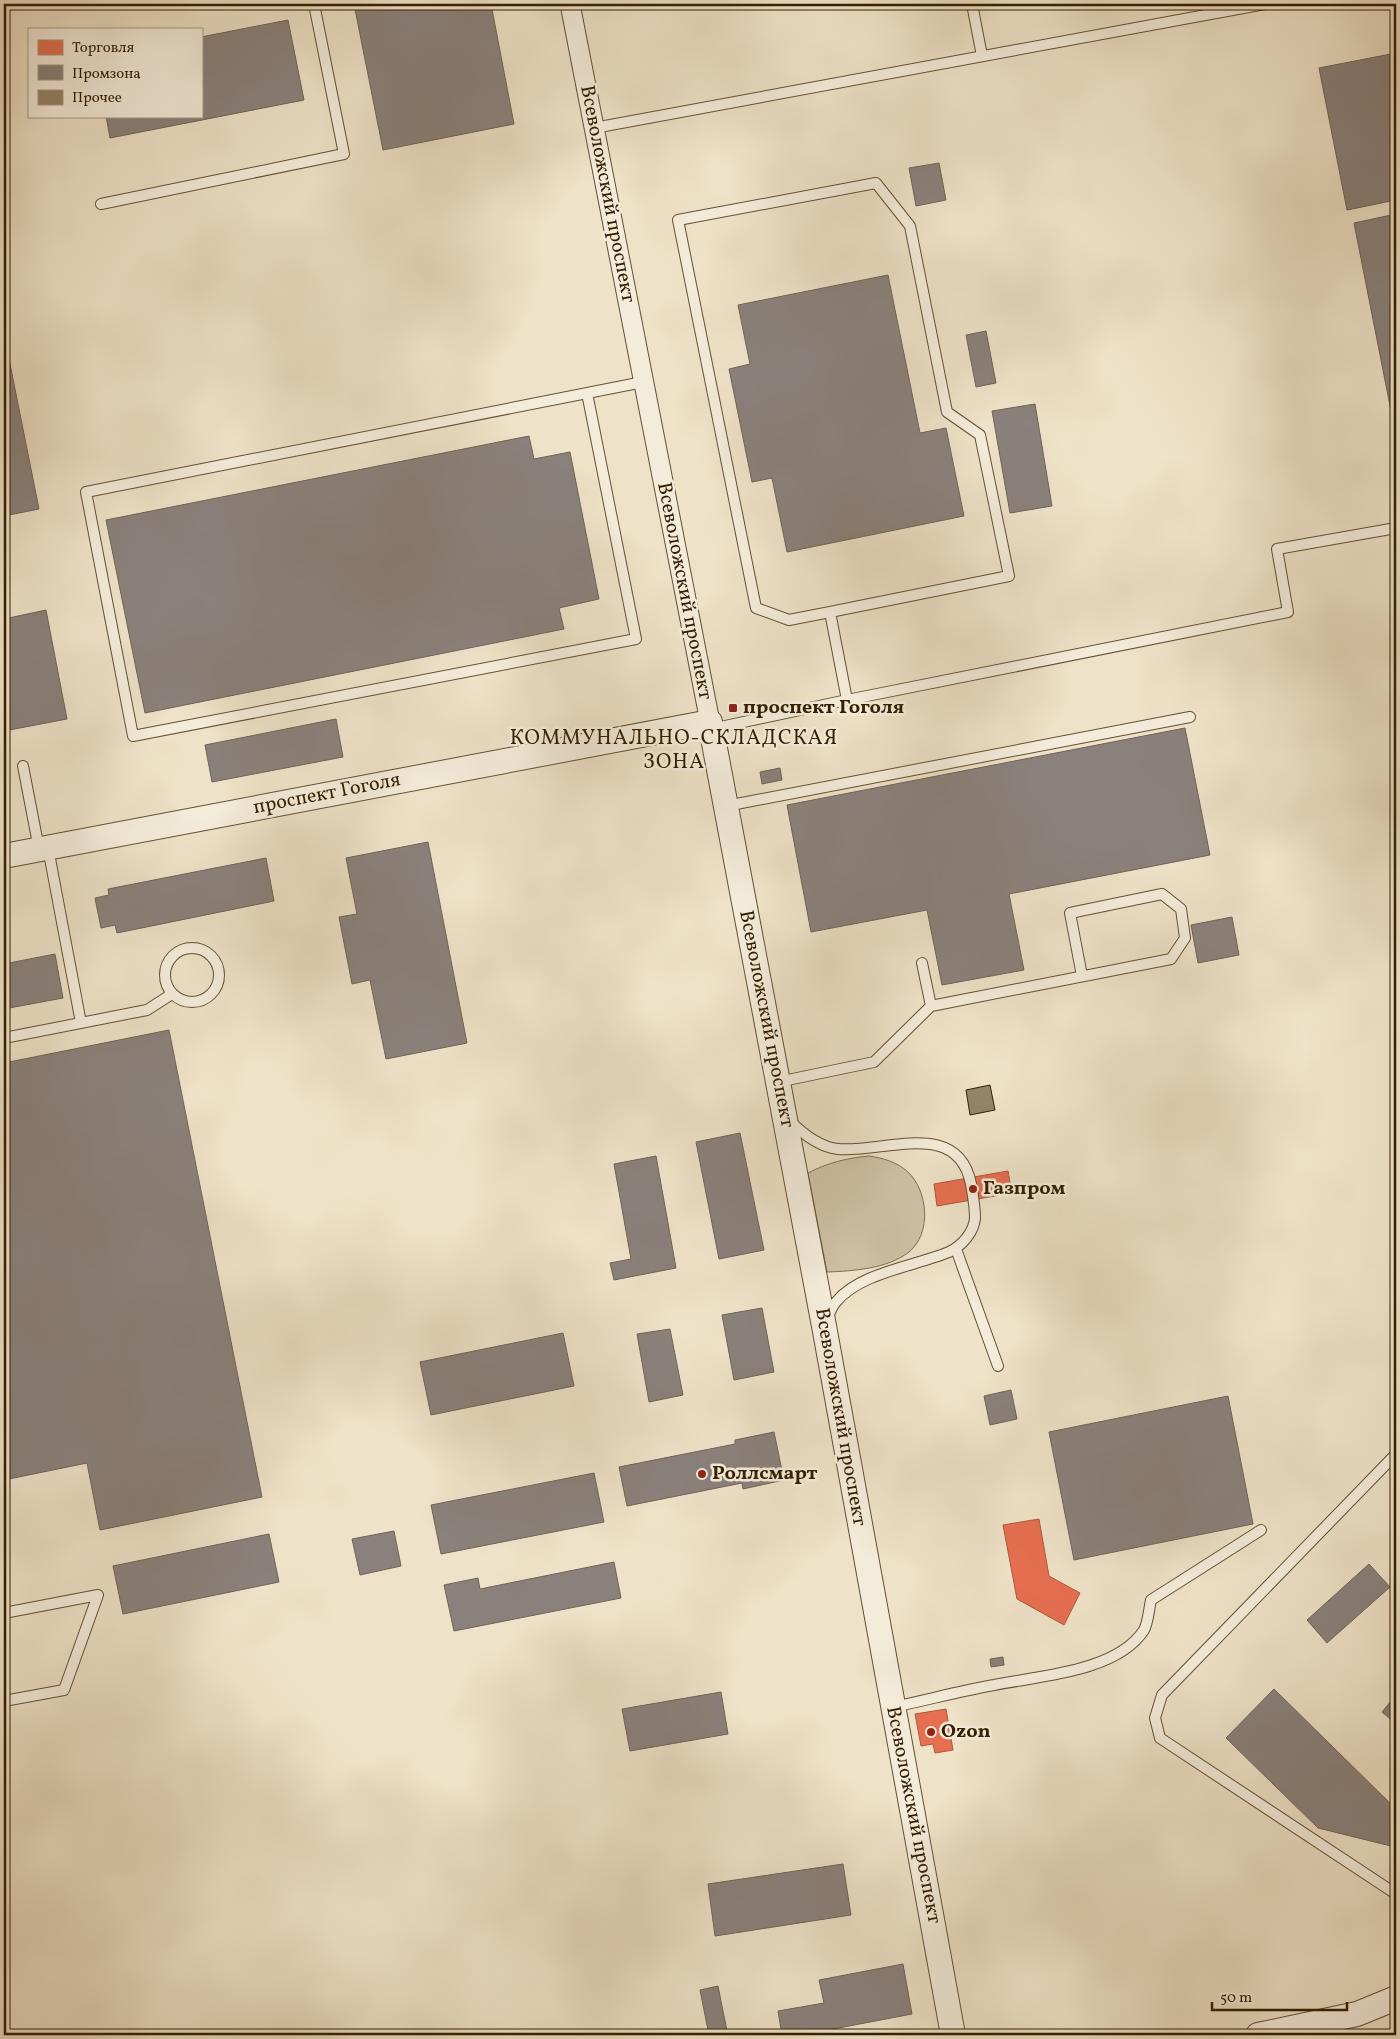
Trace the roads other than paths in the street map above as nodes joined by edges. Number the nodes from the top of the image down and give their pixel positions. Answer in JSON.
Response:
{"nodes":[{"id":1,"x":314,"y":4,"type":"edge"},
{"id":2,"x":570,"y":4,"type":"edge"},
{"id":3,"x":972,"y":4,"type":"edge"},
{"id":4,"x":1264,"y":4,"type":"edge"},
{"id":5,"x":982,"y":56,"type":"junction"},
{"id":6,"x":594,"y":128,"type":"junction"},
{"id":7,"x":101,"y":204,"type":"dead end"},
{"id":8,"x":644,"y":382,"type":"junction"},
{"id":9,"x":587,"y":393,"type":"junction"},
{"id":10,"x":1396,"y":528,"type":"edge"},
{"id":11,"x":830,"y":612,"type":"junction"},
{"id":12,"x":847,"y":700,"type":"junction"},
{"id":13,"x":1190,"y":717,"type":"dead end"},
{"id":14,"x":711,"y":726,"type":"junction"},
{"id":15,"x":23,"y":766,"type":"dead end"},
{"id":16,"x":726,"y":806,"type":"junction"},
{"id":17,"x":43,"y":848,"type":"junction"},
{"id":18,"x":4,"y":856,"type":"edge"},
{"id":19,"x":922,"y":963,"type":"dead end"},
{"id":20,"x":1082,"y":976,"type":"junction"},
{"id":21,"x":172,"y":994,"type":"junction"},
{"id":22,"x":931,"y":1006,"type":"junction"},
{"id":23,"x":81,"y":1023,"type":"junction"},
{"id":24,"x":4,"y":1038,"type":"edge"},
{"id":25,"x":778,"y":1082,"type":"junction"},
{"id":26,"x":784,"y":1115,"type":"junction"},
{"id":27,"x":956,"y":1249,"type":"junction"},
{"id":28,"x":824,"y":1326,"type":"junction"},
{"id":29,"x":998,"y":1366,"type":"dead end"},
{"id":30,"x":1396,"y":1454,"type":"edge"},
{"id":31,"x":1261,"y":1530,"type":"dead end"},
{"id":32,"x":4,"y":1613,"type":"edge"},
{"id":33,"x":4,"y":1701,"type":"edge"},
{"id":34,"x":892,"y":1707,"type":"junction"},
{"id":35,"x":1396,"y":1894,"type":"edge"},
{"id":36,"x":1396,"y":1998,"type":"edge"},
{"id":37,"x":954,"y":2035,"type":"edge"},
{"id":38,"x":1258,"y":2035,"type":"edge"}],
"edges":[{"from":1,"to":7,"type":"lane"},
{"from":2,"to":6,"type":"street","name":"Всеволожский проспект"},
{"from":3,"to":5,"type":"lane"},
{"from":4,"to":5,"type":"lane"},
{"from":5,"to":6,"type":"lane"},
{"from":6,"to":8,"type":"street","name":"Всеволожский проспект"},
{"from":8,"to":9,"type":"lane"},
{"from":8,"to":14,"type":"street","name":"Всеволожский проспект"},
{"from":9,"to":9,"type":"lane"},
{"from":10,"to":12,"type":"lane"},
{"from":11,"to":11,"type":"lane"},
{"from":11,"to":12,"type":"lane"},
{"from":12,"to":14,"type":"lane"},
{"from":13,"to":16,"type":"lane"},
{"from":14,"to":16,"type":"street","name":"Всеволожский проспект"},
{"from":14,"to":17,"type":"street","name":"проспект Гоголя"},
{"from":15,"to":17,"type":"lane"},
{"from":16,"to":25,"type":"street","name":"Всеволожский проспект"},
{"from":17,"to":18,"type":"street","name":"проспект Гоголя"},
{"from":17,"to":23,"type":"lane"},
{"from":19,"to":22,"type":"lane"},
{"from":20,"to":20,"type":"lane"},
{"from":20,"to":22,"type":"lane"},
{"from":21,"to":21,"type":"lane"},
{"from":21,"to":23,"type":"lane"},
{"from":22,"to":25,"type":"lane"},
{"from":23,"to":24,"type":"lane"},
{"from":25,"to":26,"type":"street","name":"Всеволожский проспект"},
{"from":26,"to":27,"type":"lane"},
{"from":26,"to":28,"type":"street","name":"Всеволожский проспект"},
{"from":27,"to":28,"type":"lane"},
{"from":27,"to":29,"type":"lane"},
{"from":28,"to":34,"type":"street","name":"Всеволожский проспект"},
{"from":30,"to":35,"type":"lane"},
{"from":31,"to":34,"type":"lane"},
{"from":32,"to":33,"type":"lane"},
{"from":34,"to":37,"type":"street","name":"Всеволожский проспект"},
{"from":36,"to":38,"type":"street"}]}
